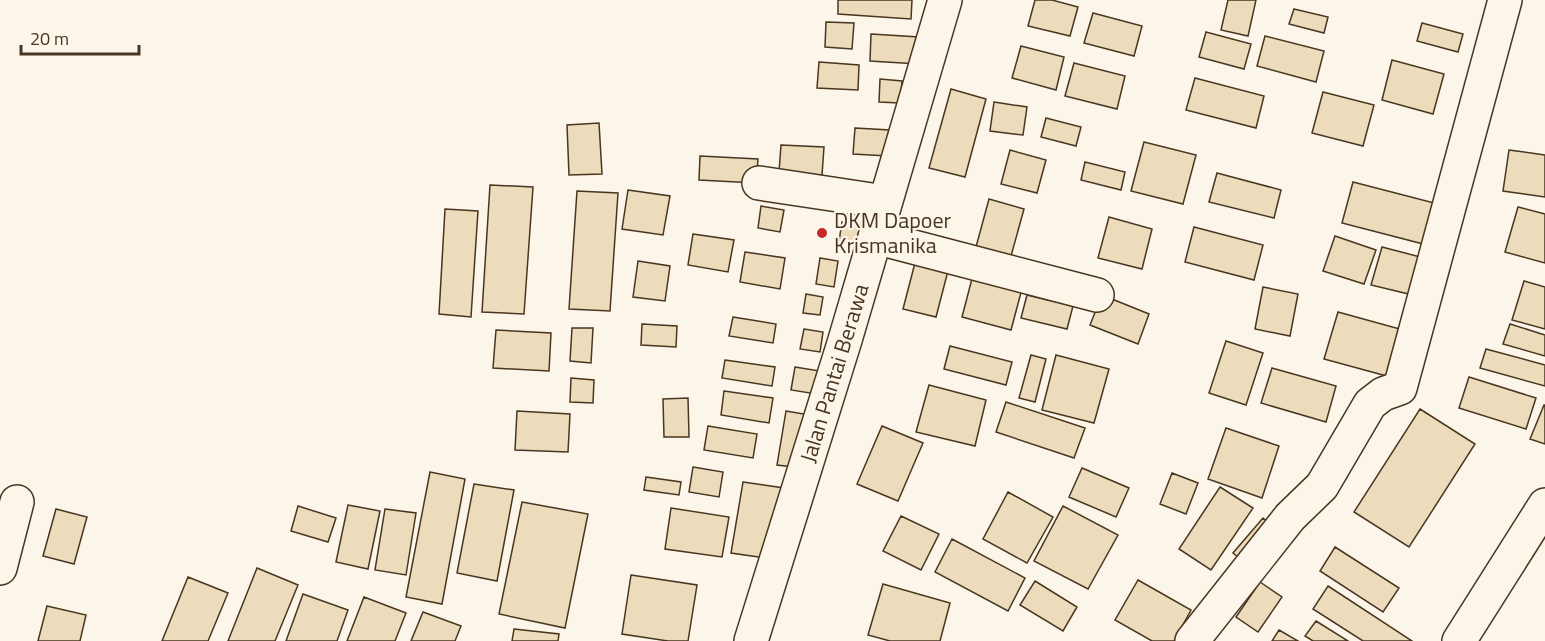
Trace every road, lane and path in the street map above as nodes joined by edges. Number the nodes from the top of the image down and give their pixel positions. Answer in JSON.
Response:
{"nodes":[{"id":1,"x":945,"y":0,"type":"edge"},
{"id":2,"x":1505,"y":0,"type":"edge"},
{"id":3,"x":759,"y":183,"type":"dead end"},
{"id":4,"x":885,"y":202,"type":"junction"},
{"id":5,"x":875,"y":237,"type":"junction"},
{"id":6,"x":1097,"y":295,"type":"dead end"},
{"id":7,"x":17,"y":502,"type":"dead end"},
{"id":8,"x":1545,"y":505,"type":"edge"},
{"id":9,"x":0,"y":568,"type":"edge"},
{"id":10,"x":751,"y":641,"type":"edge"},
{"id":11,"x":1192,"y":641,"type":"edge"},
{"id":12,"x":1459,"y":641,"type":"edge"}],
"edges":[{"from":1,"to":4,"type":"street","name":"Jalan Pantai Berawa"},
{"from":2,"to":11,"type":"street"},
{"from":3,"to":4,"type":"street"},
{"from":4,"to":5,"type":"street","name":"Jalan Pantai Berawa"},
{"from":5,"to":6,"type":"street"},
{"from":5,"to":10,"type":"street","name":"Jalan Pantai Berawa"},
{"from":7,"to":9,"type":"street"},
{"from":8,"to":12,"type":"street"}]}
